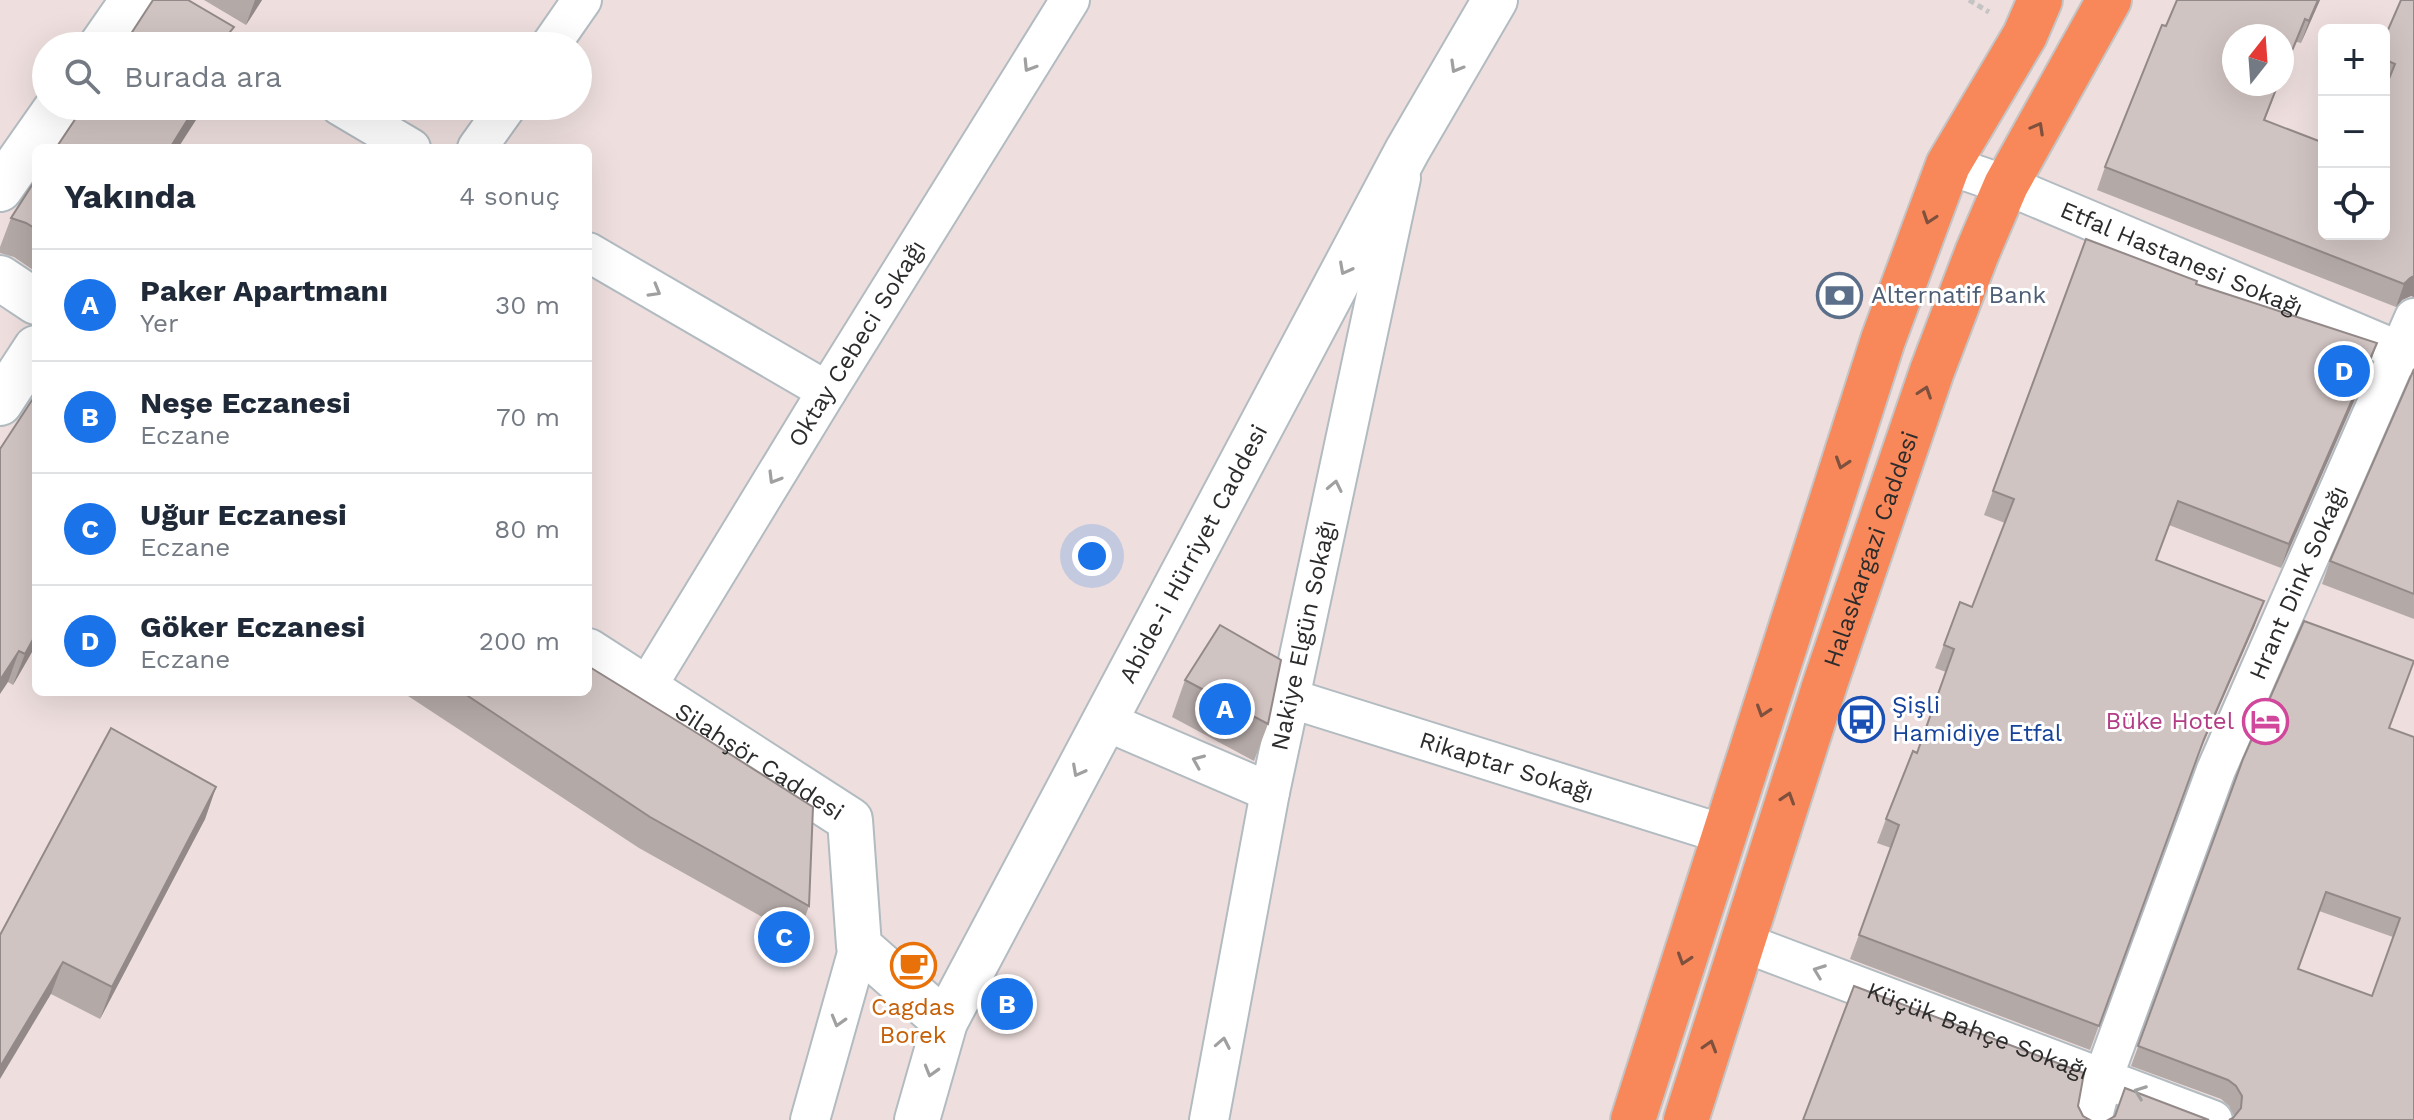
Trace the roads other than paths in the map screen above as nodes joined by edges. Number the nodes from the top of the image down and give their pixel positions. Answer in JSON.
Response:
{"nodes":[{"id":1,"x":582,"y":0,"type":"edge"},
{"id":2,"x":1070,"y":0,"type":"edge"},
{"id":3,"x":1495,"y":0,"type":"edge"},
{"id":4,"x":2040,"y":0,"type":"edge"},
{"id":5,"x":2109,"y":0,"type":"edge"},
{"id":6,"x":156,"y":3,"type":"edge"},
{"id":7,"x":119,"y":32,"type":"edge"},
{"id":8,"x":560,"y":32,"type":"edge"},
{"id":9,"x":48,"y":120,"type":"edge"},
{"id":10,"x":364,"y":120,"type":"edge"},
{"id":11,"x":497,"y":120,"type":"edge"},
{"id":12,"x":404,"y":144,"type":"edge"},
{"id":13,"x":480,"y":144,"type":"edge"},
{"id":14,"x":1407,"y":151,"type":"junction"},
{"id":15,"x":1948,"y":165,"type":"junction"},
{"id":16,"x":2006,"y":185,"type":"junction"},
{"id":17,"x":0,"y":189,"type":"edge"},
{"id":18,"x":592,"y":254,"type":"edge"},
{"id":19,"x":0,"y":278,"type":"edge"},
{"id":20,"x":32,"y":299,"type":"edge"},
{"id":21,"x":2409,"y":342,"type":"edge"},
{"id":22,"x":32,"y":354,"type":"edge"},
{"id":23,"x":827,"y":391,"type":"junction"},
{"id":24,"x":0,"y":403,"type":"edge"},
{"id":25,"x":592,"y":654,"type":"edge"},
{"id":26,"x":646,"y":688,"type":"junction"},
{"id":27,"x":1289,"y":698,"type":"junction"},
{"id":28,"x":1105,"y":721,"type":"junction"},
{"id":29,"x":1270,"y":792,"type":"junction"},
{"id":30,"x":1723,"y":834,"type":"junction"},
{"id":31,"x":1742,"y":942,"type":"junction"},
{"id":32,"x":859,"y":946,"type":"junction"},
{"id":33,"x":945,"y":1022,"type":"junction"},
{"id":34,"x":2103,"y":1078,"type":"junction"},
{"id":35,"x":810,"y":1120,"type":"edge"},
{"id":36,"x":917,"y":1120,"type":"edge"},
{"id":37,"x":1209,"y":1120,"type":"edge"},
{"id":38,"x":1633,"y":1120,"type":"edge"},
{"id":39,"x":1686,"y":1120,"type":"edge"},
{"id":40,"x":2092,"y":1120,"type":"edge"},
{"id":41,"x":2213,"y":1120,"type":"edge"}],
"edges":[{"from":1,"to":8,"type":"street"},
{"from":2,"to":23,"type":"street","name":"Oktay Cebeci Sokağı","one_way":true},
{"from":3,"to":14,"type":"main road","name":"Abide-i Hürriyet Caddesi","one_way":true},
{"from":4,"to":15,"type":"main road"},
{"from":16,"to":5,"type":"main road","name":"Halaskargazi Caddesi","one_way":true},
{"from":6,"to":7,"type":"main road"},
{"from":9,"to":17,"type":"main road"},
{"from":10,"to":12,"type":"street"},
{"from":11,"to":13,"type":"street"},
{"from":27,"to":14,"type":"street","name":"Nakiye Elgün Sokağı","one_way":true},
{"from":14,"to":28,"type":"main road","name":"Abide-i Hürriyet Caddesi","one_way":true},
{"from":15,"to":16,"type":"street","name":"Etfal Hastanesi Sokağı"},
{"from":15,"to":30,"type":"main road","one_way":true},
{"from":16,"to":21,"type":"street","name":"Etfal Hastanesi Sokağı"},
{"from":31,"to":16,"type":"main road","name":"Halaskargazi Caddesi","one_way":true},
{"from":18,"to":23,"type":"street","one_way":true},
{"from":19,"to":20,"type":"main road"},
{"from":21,"to":34,"type":"street","name":"Hrant Dink Sokağı"},
{"from":22,"to":24,"type":"main road"},
{"from":23,"to":26,"type":"street","name":"Oktay Cebeci Sokağı","one_way":true},
{"from":25,"to":26,"type":"main road","name":"Silahşör Caddesi"},
{"from":26,"to":32,"type":"main road","name":"Silahşör Caddesi"},
{"from":27,"to":29,"type":"street","name":"Nakiye Elgün Sokağı"},
{"from":27,"to":30,"type":"street","name":"Rikaptar Sokağı"},
{"from":29,"to":28,"type":"street","one_way":true},
{"from":28,"to":33,"type":"main road","name":"Abide-i Hürriyet Caddesi","one_way":true},
{"from":37,"to":29,"type":"street","name":"Nakiye Elgün Sokağı","one_way":true},
{"from":30,"to":38,"type":"main road","one_way":true},
{"from":34,"to":31,"type":"street","name":"Küçük Bahçe Sokağı","one_way":true},
{"from":39,"to":31,"type":"main road","name":"Halaskargazi Caddesi","one_way":true},
{"from":32,"to":33,"type":"main road"},
{"from":32,"to":35,"type":"street","one_way":true},
{"from":33,"to":36,"type":"main road","name":"Abide-i Hürriyet Caddesi","one_way":true},
{"from":34,"to":40,"type":"street","name":"Hrant Dink Sokağı"},
{"from":41,"to":34,"type":"street","name":"Küçük Bahçe Sokağı","one_way":true}]}
